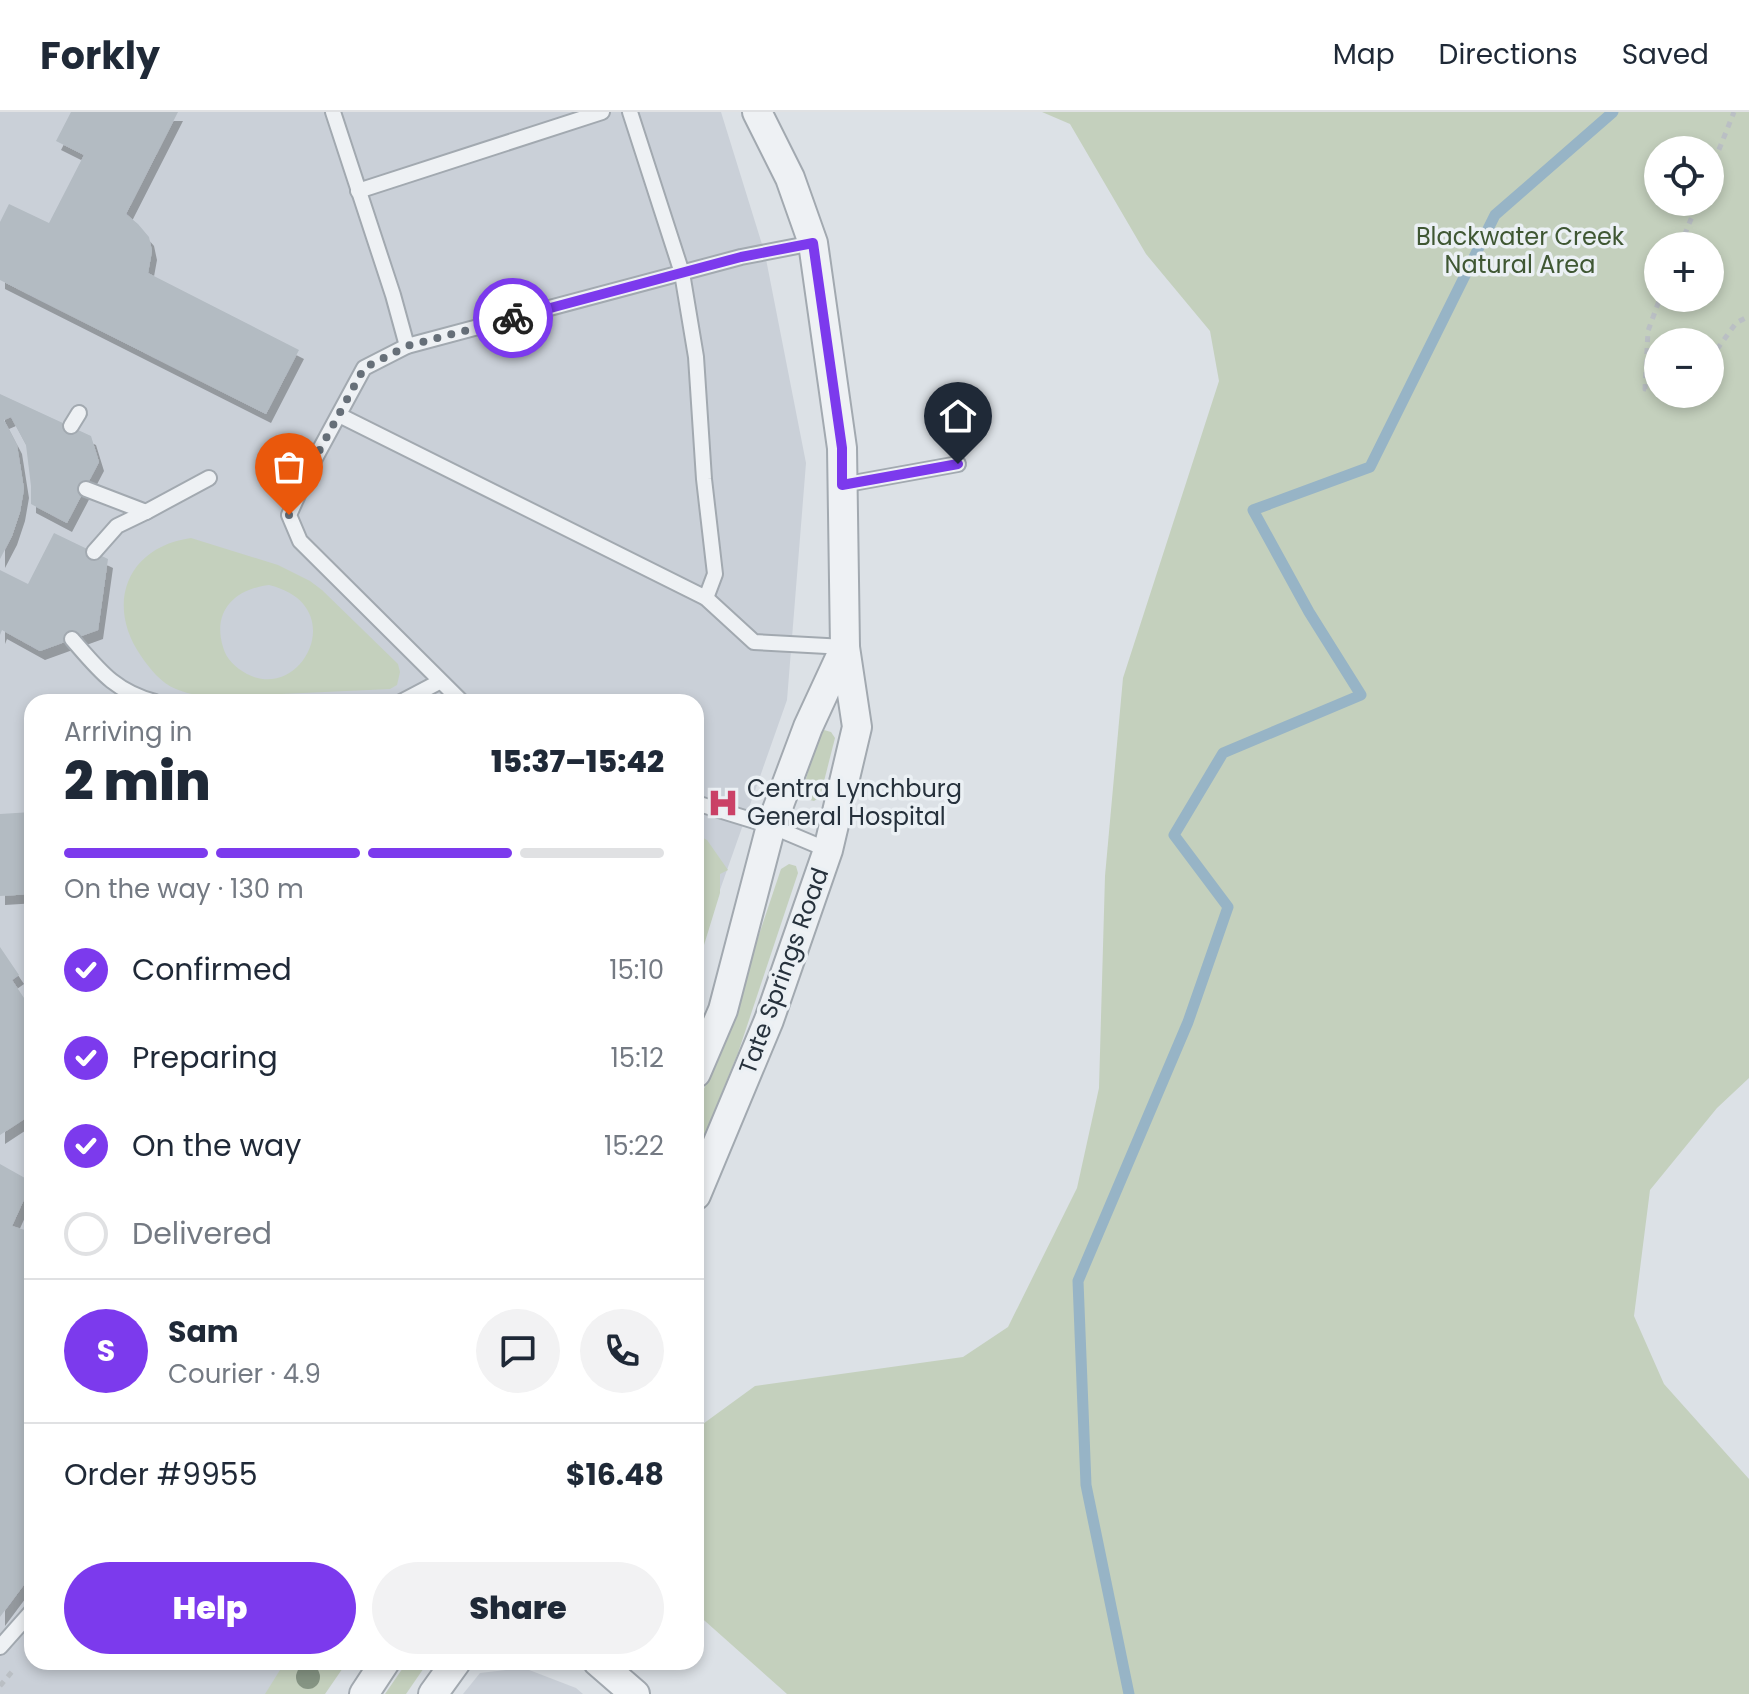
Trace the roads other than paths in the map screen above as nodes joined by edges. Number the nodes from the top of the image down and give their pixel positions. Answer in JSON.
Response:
{"nodes":[{"id":1,"x":333,"y":112,"type":"edge"},
{"id":2,"x":602,"y":112,"type":"edge"},
{"id":3,"x":630,"y":112,"type":"edge"},
{"id":4,"x":757,"y":112,"type":"edge"},
{"id":5,"x":358,"y":191,"type":"junction"},
{"id":6,"x":813,"y":243,"type":"junction"},
{"id":7,"x":682,"y":273,"type":"junction"},
{"id":8,"x":407,"y":346,"type":"junction"},
{"id":9,"x":339,"y":415,"type":"junction"},
{"id":10,"x":958,"y":464,"type":"dead end"},
{"id":11,"x":209,"y":478,"type":"dead end"},
{"id":12,"x":842,"y":485,"type":"junction"},
{"id":13,"x":86,"y":489,"type":"dead end"},
{"id":14,"x":146,"y":512,"type":"junction"},
{"id":15,"x":94,"y":552,"type":"dead end"},
{"id":16,"x":706,"y":598,"type":"junction"},
{"id":17,"x":72,"y":639,"type":"dead end"},
{"id":18,"x":845,"y":647,"type":"junction"},
{"id":19,"x":439,"y":682,"type":"junction"},
{"id":20,"x":130,"y":694,"type":"edge"},
{"id":21,"x":416,"y":694,"type":"edge"},
{"id":22,"x":453,"y":694,"type":"edge"},
{"id":23,"x":704,"y":805,"type":"edge"},
{"id":24,"x":771,"y":826,"type":"junction"},
{"id":25,"x":828,"y":850,"type":"junction"},
{"id":26,"x":704,"y":1054,"type":"edge"},
{"id":27,"x":704,"y":1176,"type":"edge"},
{"id":28,"x":24,"y":1620,"type":"edge"},
{"id":29,"x":0,"y":1647,"type":"edge"},
{"id":30,"x":380,"y":1670,"type":"edge"},
{"id":31,"x":450,"y":1670,"type":"edge"},
{"id":32,"x":607,"y":1670,"type":"edge"},
{"id":33,"x":364,"y":1694,"type":"edge"},
{"id":34,"x":433,"y":1694,"type":"edge"},
{"id":35,"x":635,"y":1694,"type":"edge"}],
"edges":[{"from":1,"to":5,"type":"lane"},
{"from":2,"to":5,"type":"lane"},
{"from":3,"to":7,"type":"lane"},
{"from":4,"to":6,"type":"street","name":"Tate Springs Road"},
{"from":5,"to":8,"type":"lane"},
{"from":6,"to":7,"type":"lane"},
{"from":6,"to":12,"type":"street","name":"Tate Springs Road"},
{"from":7,"to":8,"type":"lane"},
{"from":7,"to":16,"type":"lane"},
{"from":8,"to":9,"type":"lane"},
{"from":9,"to":16,"type":"lane"},
{"from":9,"to":19,"type":"lane"},
{"from":10,"to":12,"type":"lane"},
{"from":11,"to":14,"type":"lane"},
{"from":12,"to":18,"type":"street","name":"Tate Springs Road"},
{"from":13,"to":14,"type":"lane"},
{"from":14,"to":15,"type":"lane"},
{"from":16,"to":18,"type":"lane"},
{"from":17,"to":20,"type":"lane"},
{"from":18,"to":24,"type":"street","name":"Tate Springs Road"},
{"from":18,"to":25,"type":"street","name":"Tate Springs Road"},
{"from":19,"to":21,"type":"lane"},
{"from":19,"to":22,"type":"lane"},
{"from":23,"to":24,"type":"lane"},
{"from":24,"to":25,"type":"lane"},
{"from":24,"to":26,"type":"street","name":"Tate Springs Road"},
{"from":25,"to":27,"type":"street","name":"Tate Springs Road"},
{"from":28,"to":29,"type":"lane"},
{"from":30,"to":33,"type":"street"},
{"from":31,"to":34,"type":"street"},
{"from":32,"to":35,"type":"street"}]}
